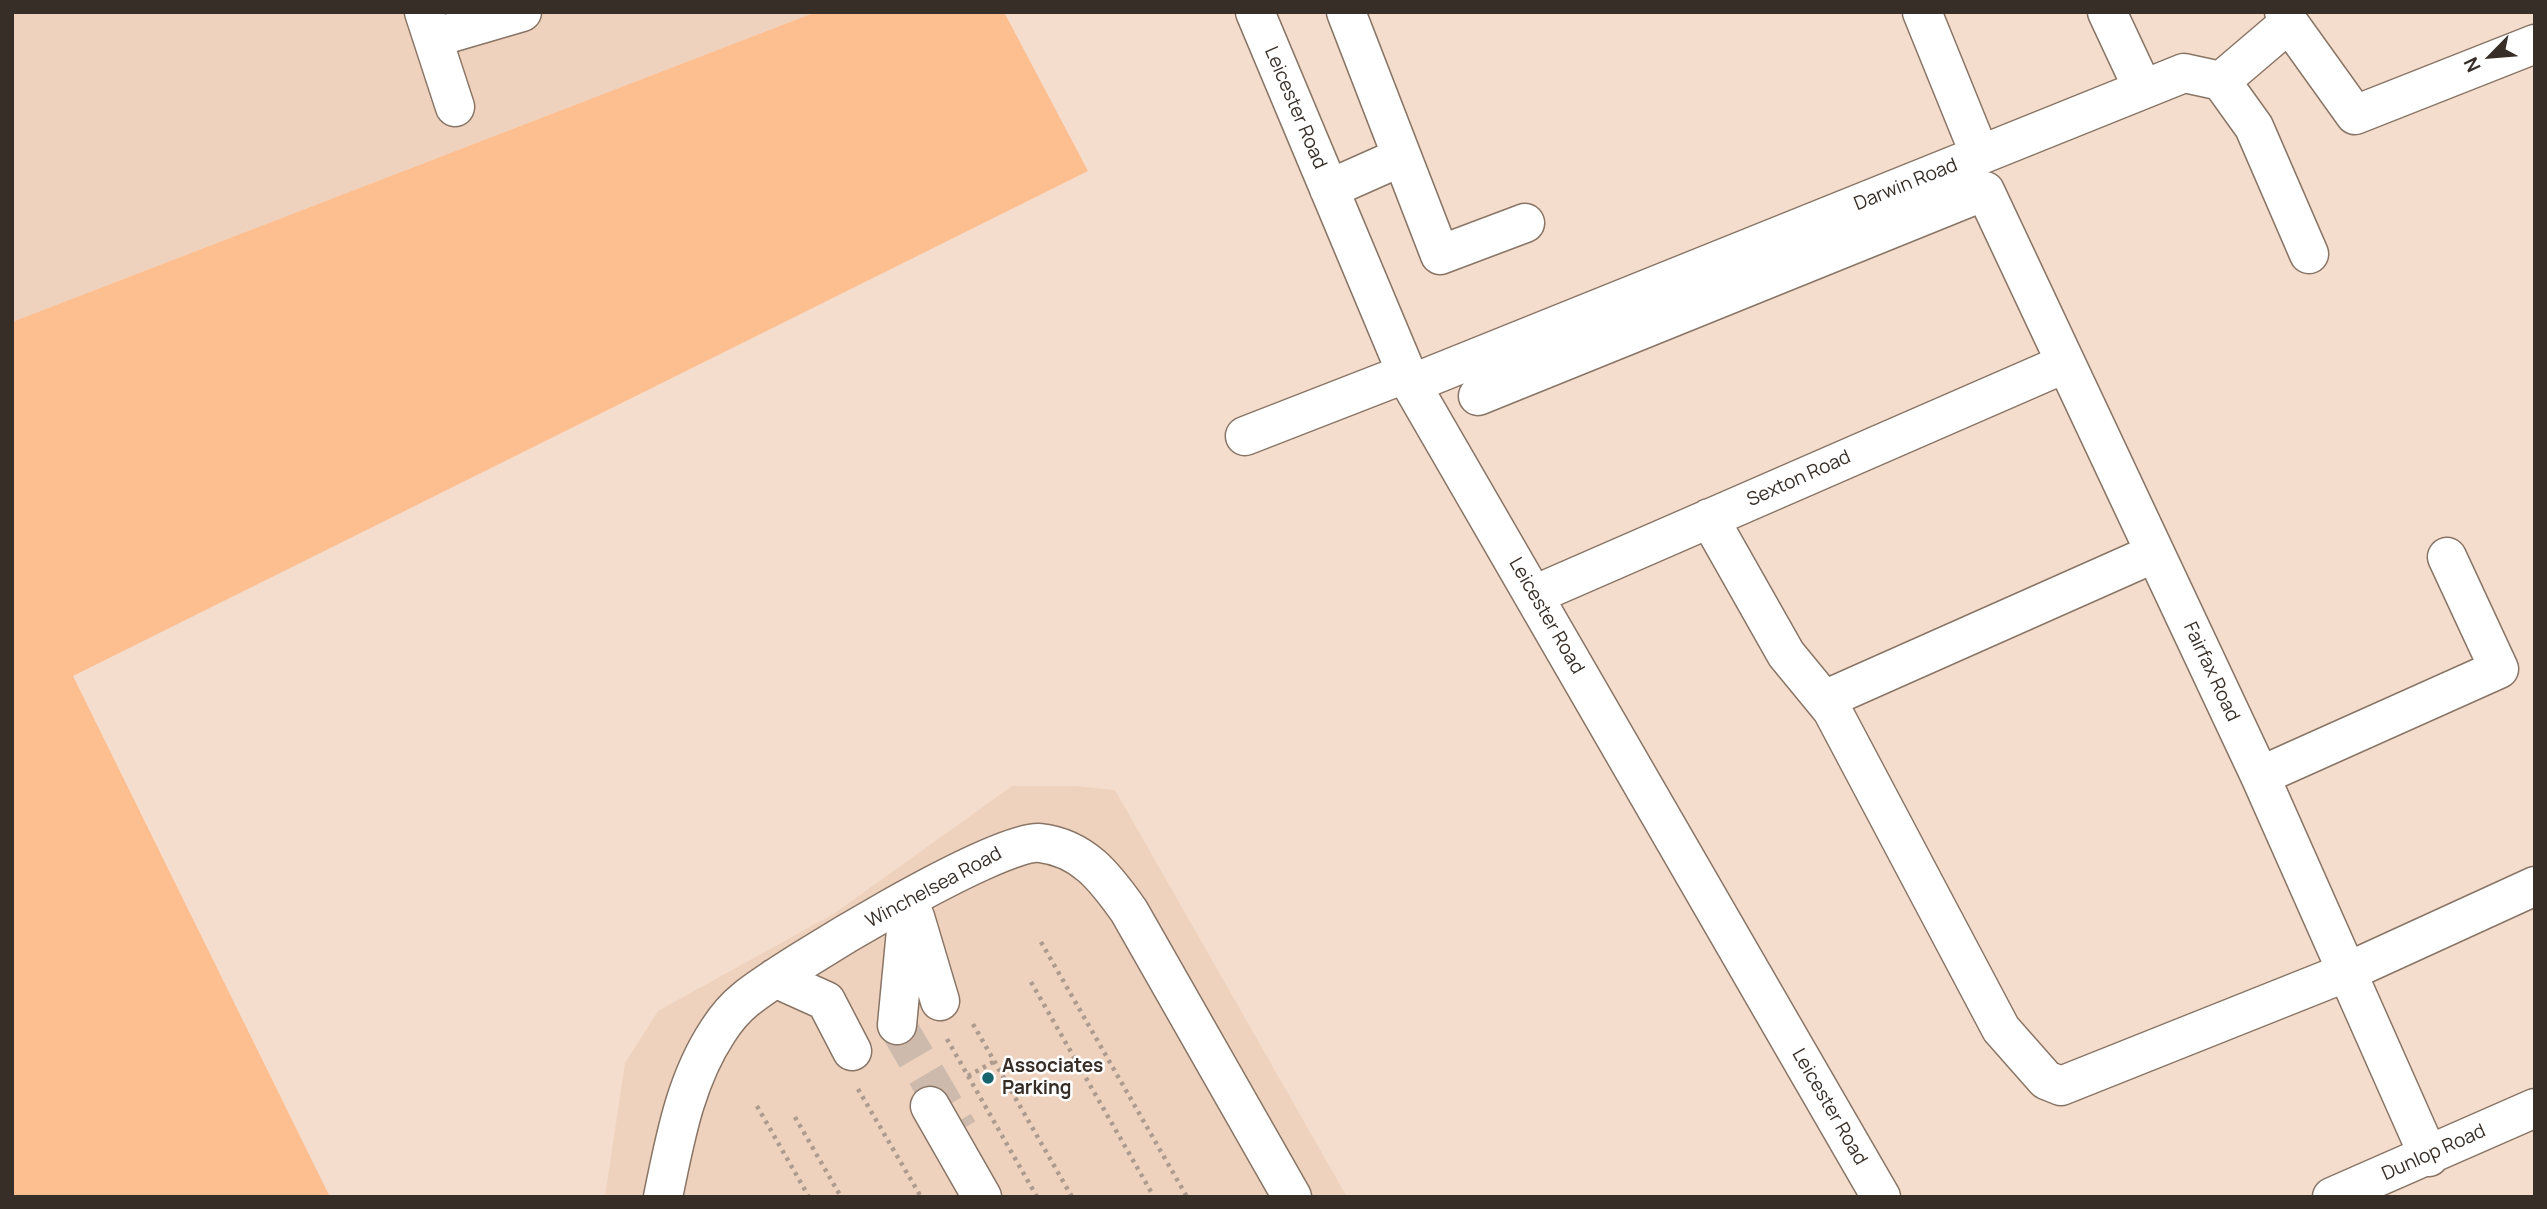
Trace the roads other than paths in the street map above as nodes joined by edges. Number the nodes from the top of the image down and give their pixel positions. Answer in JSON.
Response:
{"nodes":[{"id":1,"x":522,"y":12,"type":"edge"},
{"id":2,"x":1346,"y":12,"type":"edge"},
{"id":3,"x":1922,"y":12,"type":"edge"},
{"id":4,"x":2107,"y":12,"type":"edge"},
{"id":5,"x":1267,"y":16,"type":"edge"},
{"id":6,"x":2286,"y":18,"type":"edge"},
{"id":7,"x":429,"y":25,"type":"edge"},
{"id":8,"x":2535,"y":44,"type":"edge"},
{"id":9,"x":2221,"y":81,"type":"junction"},
{"id":10,"x":2143,"y":89,"type":"junction"},
{"id":11,"x":455,"y":107,"type":"dead end"},
{"id":12,"x":1401,"y":157,"type":"junction"},
{"id":13,"x":1982,"y":173,"type":"junction"},
{"id":14,"x":1329,"y":189,"type":"junction"},
{"id":15,"x":1525,"y":223,"type":"dead end"},
{"id":16,"x":2309,"y":254,"type":"dead end"},
{"id":17,"x":1517,"y":359,"type":"junction"},
{"id":18,"x":2064,"y":364,"type":"junction"},
{"id":19,"x":1409,"y":379,"type":"junction"},
{"id":20,"x":1478,"y":396,"type":"dead end"},
{"id":21,"x":1245,"y":436,"type":"dead end"},
{"id":22,"x":1709,"y":518,"type":"junction"},
{"id":23,"x":2155,"y":553,"type":"junction"},
{"id":24,"x":2447,"y":557,"type":"dead end"},
{"id":25,"x":1534,"y":595,"type":"junction"},
{"id":26,"x":1824,"y":700,"type":"junction"},
{"id":27,"x":2260,"y":776,"type":"junction"},
{"id":28,"x":2535,"y":886,"type":"edge"},
{"id":29,"x":909,"y":898,"type":"junction"},
{"id":30,"x":2347,"y":972,"type":"junction"},
{"id":31,"x":775,"y":978,"type":"junction"},
{"id":32,"x":950,"y":1016,"type":"road end"},
{"id":33,"x":897,"y":1026,"type":"tunnel mouth"},
{"id":34,"x":853,"y":1067,"type":"road end"},
{"id":35,"x":930,"y":1106,"type":"tunnel mouth"},
{"id":36,"x":2535,"y":1108,"type":"edge"},
{"id":37,"x":2429,"y":1157,"type":"junction"},
{"id":38,"x":663,"y":1197,"type":"edge"},
{"id":39,"x":982,"y":1197,"type":"edge"},
{"id":40,"x":1292,"y":1197,"type":"edge"},
{"id":41,"x":1881,"y":1197,"type":"edge"},
{"id":42,"x":2332,"y":1197,"type":"edge"}],
"edges":[{"from":1,"to":7,"type":"street"},
{"from":2,"to":12,"type":"street"},
{"from":3,"to":13,"type":"street","name":"Fairfax Road"},
{"from":4,"to":10,"type":"street"},
{"from":5,"to":14,"type":"street","name":"Leicester Road"},
{"from":6,"to":8,"type":"street"},
{"from":6,"to":9,"type":"street"},
{"from":7,"to":11,"type":"street"},
{"from":9,"to":10,"type":"street","name":"Darwin Road"},
{"from":9,"to":16,"type":"street"},
{"from":10,"to":13,"type":"street","name":"Darwin Road"},
{"from":12,"to":14,"type":"street"},
{"from":12,"to":15,"type":"street"},
{"from":13,"to":17,"type":"street","name":"Darwin Road"},
{"from":13,"to":18,"type":"street","name":"Fairfax Road"},
{"from":14,"to":19,"type":"street","name":"Leicester Road"},
{"from":17,"to":19,"type":"street","name":"Darwin Road"},
{"from":17,"to":20,"type":"street"},
{"from":18,"to":22,"type":"street","name":"Sexton Road"},
{"from":18,"to":23,"type":"street","name":"Fairfax Road"},
{"from":19,"to":21,"type":"street","name":"Darwin Road"},
{"from":19,"to":25,"type":"street","name":"Leicester Road"},
{"from":22,"to":25,"type":"street","name":"Sexton Road"},
{"from":22,"to":26,"type":"street"},
{"from":23,"to":26,"type":"street"},
{"from":23,"to":27,"type":"street","name":"Fairfax Road"},
{"from":24,"to":27,"type":"street"},
{"from":25,"to":41,"type":"street","name":"Leicester Road"},
{"from":26,"to":30,"type":"street"},
{"from":27,"to":30,"type":"street","name":"Fairfax Road"},
{"from":28,"to":30,"type":"street"},
{"from":29,"to":31,"type":"street","name":"Winchelsea Road"},
{"from":29,"to":32,"type":"street"},
{"from":29,"to":33,"type":"street"},
{"from":29,"to":40,"type":"street","name":"Winchelsea Road"},
{"from":30,"to":37,"type":"street","name":"Fairfax Road"},
{"from":31,"to":34,"type":"street"},
{"from":31,"to":38,"type":"street","name":"Winchelsea Road"},
{"from":35,"to":39,"type":"street"},
{"from":36,"to":37,"type":"street","name":"Dunlop Road"},
{"from":37,"to":42,"type":"street","name":"Dunlop Road"}]}
